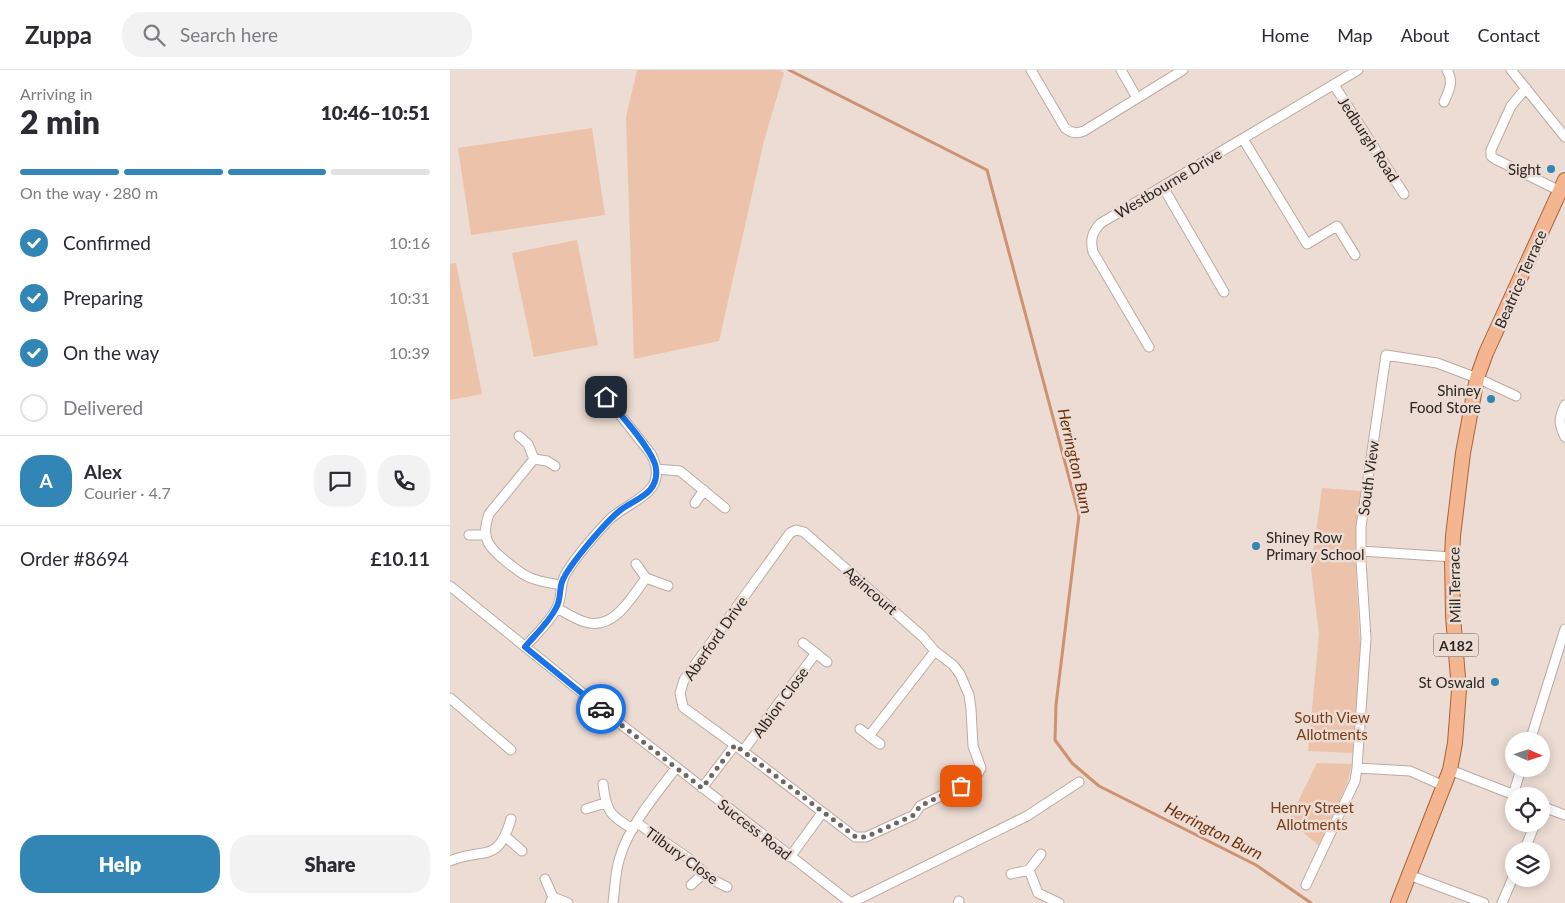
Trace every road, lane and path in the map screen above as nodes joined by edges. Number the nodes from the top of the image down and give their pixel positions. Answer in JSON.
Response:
{"nodes":[{"id":1,"x":1032,"y":70,"type":"edge"},
{"id":2,"x":1121,"y":70,"type":"edge"},
{"id":3,"x":1183,"y":70,"type":"edge"},
{"id":4,"x":1358,"y":70,"type":"edge"},
{"id":5,"x":1448,"y":70,"type":"edge"},
{"id":6,"x":1511,"y":70,"type":"edge"},
{"id":7,"x":1334,"y":85,"type":"junction"},
{"id":8,"x":1526,"y":88,"type":"junction"},
{"id":9,"x":1137,"y":98,"type":"junction"},
{"id":10,"x":1444,"y":102,"type":"dead end"},
{"id":11,"x":1565,"y":136,"type":"edge"},
{"id":12,"x":1243,"y":139,"type":"junction"},
{"id":13,"x":1562,"y":186,"type":"edge"},
{"id":14,"x":1163,"y":187,"type":"junction"},
{"id":15,"x":1404,"y":194,"type":"dead end"},
{"id":16,"x":1355,"y":255,"type":"dead end"},
{"id":17,"x":1224,"y":292,"type":"dead end"},
{"id":18,"x":1149,"y":347,"type":"dead end"},
{"id":19,"x":1478,"y":378,"type":"junction"},
{"id":20,"x":595,"y":383,"type":"dead end"},
{"id":21,"x":1516,"y":396,"type":"dead end"},
{"id":22,"x":1565,"y":405,"type":"edge"},
{"id":23,"x":519,"y":436,"type":"dead end"},
{"id":24,"x":1565,"y":437,"type":"edge"},
{"id":25,"x":534,"y":459,"type":"junction"},
{"id":26,"x":555,"y":466,"type":"dead end"},
{"id":27,"x":656,"y":469,"type":"junction"},
{"id":28,"x":704,"y":490,"type":"junction"},
{"id":29,"x":695,"y":503,"type":"dead end"},
{"id":30,"x":725,"y":508,"type":"dead end"},
{"id":31,"x":804,"y":532,"type":"joint"},
{"id":32,"x":469,"y":535,"type":"dead end"},
{"id":33,"x":484,"y":535,"type":"junction"},
{"id":34,"x":1361,"y":550,"type":"junction"},
{"id":35,"x":1452,"y":557,"type":"junction"},
{"id":36,"x":636,"y":564,"type":"dead end"},
{"id":37,"x":646,"y":578,"type":"junction"},
{"id":38,"x":561,"y":585,"type":"junction"},
{"id":39,"x":450,"y":586,"type":"edge"},
{"id":40,"x":668,"y":586,"type":"dead end"},
{"id":41,"x":556,"y":608,"type":"junction"},
{"id":42,"x":1565,"y":629,"type":"edge"},
{"id":43,"x":803,"y":643,"type":"dead end"},
{"id":44,"x":525,"y":647,"type":"junction"},
{"id":45,"x":935,"y":651,"type":"junction"},
{"id":46,"x":816,"y":653,"type":"junction"},
{"id":47,"x":827,"y":662,"type":"dead end"},
{"id":48,"x":450,"y":698,"type":"edge"},
{"id":49,"x":860,"y":729,"type":"dead end"},
{"id":50,"x":1533,"y":732,"type":"edge"},
{"id":51,"x":869,"y":736,"type":"junction"},
{"id":52,"x":880,"y":744,"type":"dead end"},
{"id":53,"x":735,"y":745,"type":"junction"},
{"id":54,"x":511,"y":750,"type":"dead end"},
{"id":55,"x":743,"y":752,"type":"junction"},
{"id":56,"x":676,"y":768,"type":"junction"},
{"id":57,"x":1358,"y":768,"type":"junction"},
{"id":58,"x":1450,"y":770,"type":"junction"},
{"id":59,"x":979,"y":774,"type":"joint"},
{"id":60,"x":1079,"y":782,"type":"dead end"},
{"id":61,"x":603,"y":784,"type":"dead end"},
{"id":62,"x":1444,"y":786,"type":"junction"},
{"id":63,"x":702,"y":788,"type":"junction"},
{"id":64,"x":1505,"y":792,"type":"edge"},
{"id":65,"x":605,"y":803,"type":"junction"},
{"id":66,"x":586,"y":809,"type":"dead end"},
{"id":67,"x":1550,"y":810,"type":"edge"},
{"id":68,"x":822,"y":813,"type":"junction"},
{"id":69,"x":1565,"y":815,"type":"edge"},
{"id":70,"x":511,"y":819,"type":"dead end"},
{"id":71,"x":635,"y":826,"type":"junction"},
{"id":72,"x":506,"y":837,"type":"junction"},
{"id":73,"x":522,"y":851,"type":"dead end"},
{"id":74,"x":1041,"y":854,"type":"dead end"},
{"id":75,"x":790,"y":857,"type":"junction"},
{"id":76,"x":450,"y":861,"type":"edge"},
{"id":77,"x":1029,"y":870,"type":"junction"},
{"id":78,"x":704,"y":873,"type":"junction"},
{"id":79,"x":1011,"y":874,"type":"dead end"},
{"id":80,"x":1409,"y":875,"type":"junction"},
{"id":81,"x":545,"y":879,"type":"dead end"},
{"id":82,"x":691,"y":885,"type":"dead end"},
{"id":83,"x":1306,"y":885,"type":"dead end"},
{"id":84,"x":727,"y":887,"type":"dead end"},
{"id":85,"x":1509,"y":887,"type":"edge"},
{"id":86,"x":552,"y":900,"type":"edge"},
{"id":87,"x":568,"y":903,"type":"edge"},
{"id":88,"x":613,"y":903,"type":"edge"},
{"id":89,"x":851,"y":903,"type":"edge"},
{"id":90,"x":1059,"y":903,"type":"edge"},
{"id":91,"x":1398,"y":903,"type":"edge"},
{"id":92,"x":1484,"y":903,"type":"edge"},
{"id":93,"x":1502,"y":903,"type":"edge"}],
"edges":[{"from":1,"to":9,"type":"street"},
{"from":2,"to":9,"type":"street"},
{"from":3,"to":9,"type":"street"},
{"from":4,"to":7,"type":"street","name":"Westbourne Drive"},
{"from":5,"to":10,"type":"street"},
{"from":6,"to":8,"type":"street"},
{"from":7,"to":12,"type":"street","name":"Westbourne Drive"},
{"from":7,"to":15,"type":"street","name":"Jedburgh Road"},
{"from":8,"to":11,"type":"street"},
{"from":8,"to":13,"type":"street"},
{"from":12,"to":14,"type":"street","name":"Westbourne Drive"},
{"from":12,"to":16,"type":"street"},
{"from":13,"to":19,"type":"main road","name":"Beatrice Terrace","number":"A182"},
{"from":14,"to":17,"type":"street"},
{"from":14,"to":18,"type":"street","name":"Westbourne Drive"},
{"from":19,"to":21,"type":"street","name":"South View"},
{"from":19,"to":34,"type":"street","name":"South View"},
{"from":19,"to":35,"type":"main road","name":"Mill Terrace","number":"A182"},
{"from":20,"to":27,"type":"street"},
{"from":22,"to":24,"type":"street"},
{"from":23,"to":25,"type":"street"},
{"from":25,"to":26,"type":"street"},
{"from":25,"to":33,"type":"street"},
{"from":27,"to":28,"type":"street"},
{"from":27,"to":38,"type":"street"},
{"from":28,"to":29,"type":"street"},
{"from":28,"to":30,"type":"street"},
{"from":31,"to":45,"type":"street","name":"Agincourt"},
{"from":31,"to":53,"type":"street","name":"Aberford Drive"},
{"from":32,"to":33,"type":"street"},
{"from":33,"to":38,"type":"street"},
{"from":34,"to":35,"type":"street"},
{"from":34,"to":57,"type":"street","name":"South View"},
{"from":35,"to":58,"type":"main road","name":"Mill Terrace","number":"A182"},
{"from":36,"to":37,"type":"street"},
{"from":37,"to":40,"type":"street"},
{"from":37,"to":41,"type":"street"},
{"from":38,"to":41,"type":"street"},
{"from":39,"to":44,"type":"street","name":"Success Road"},
{"from":41,"to":44,"type":"street"},
{"from":42,"to":50,"type":"street"},
{"from":43,"to":46,"type":"street","name":"Albion Close"},
{"from":44,"to":56,"type":"street","name":"Success Road"},
{"from":45,"to":51,"type":"street"},
{"from":45,"to":59,"type":"street","name":"Agincourt"},
{"from":46,"to":47,"type":"street","name":"Albion Close"},
{"from":46,"to":55,"type":"street","name":"Albion Close"},
{"from":48,"to":54,"type":"street"},
{"from":49,"to":51,"type":"street"},
{"from":51,"to":52,"type":"street"},
{"from":53,"to":55,"type":"street","name":"Aberford Drive"},
{"from":53,"to":63,"type":"street"},
{"from":55,"to":68,"type":"street","name":"Aberford Drive"},
{"from":56,"to":63,"type":"street","name":"Success Road"},
{"from":56,"to":71,"type":"street"},
{"from":57,"to":62,"type":"street"},
{"from":57,"to":83,"type":"street","name":"South View"},
{"from":58,"to":62,"type":"main road","name":"Mill Terrace","number":"A182"},
{"from":58,"to":64,"type":"street"},
{"from":59,"to":68,"type":"street","name":"Aberford Drive"},
{"from":60,"to":89,"type":"street"},
{"from":61,"to":65,"type":"street"},
{"from":62,"to":80,"type":"main road","name":"Mill Terrace","number":"A182"},
{"from":63,"to":75,"type":"street","name":"Success Road"},
{"from":65,"to":66,"type":"street"},
{"from":65,"to":71,"type":"street","name":"Tilbury Close"},
{"from":67,"to":69,"type":"street"},
{"from":68,"to":75,"type":"street"},
{"from":70,"to":72,"type":"street"},
{"from":71,"to":78,"type":"street","name":"Tilbury Close"},
{"from":71,"to":88,"type":"street"},
{"from":72,"to":73,"type":"street"},
{"from":72,"to":76,"type":"street"},
{"from":74,"to":77,"type":"street"},
{"from":75,"to":89,"type":"street","name":"Success Road"},
{"from":77,"to":79,"type":"street"},
{"from":77,"to":90,"type":"street"},
{"from":78,"to":82,"type":"street"},
{"from":78,"to":84,"type":"street","name":"Tilbury Close"},
{"from":80,"to":91,"type":"main road","name":"Mill Terrace","number":"A182"},
{"from":80,"to":92,"type":"street"},
{"from":81,"to":86,"type":"street"},
{"from":85,"to":93,"type":"street"},
{"from":86,"to":87,"type":"street"}]}
